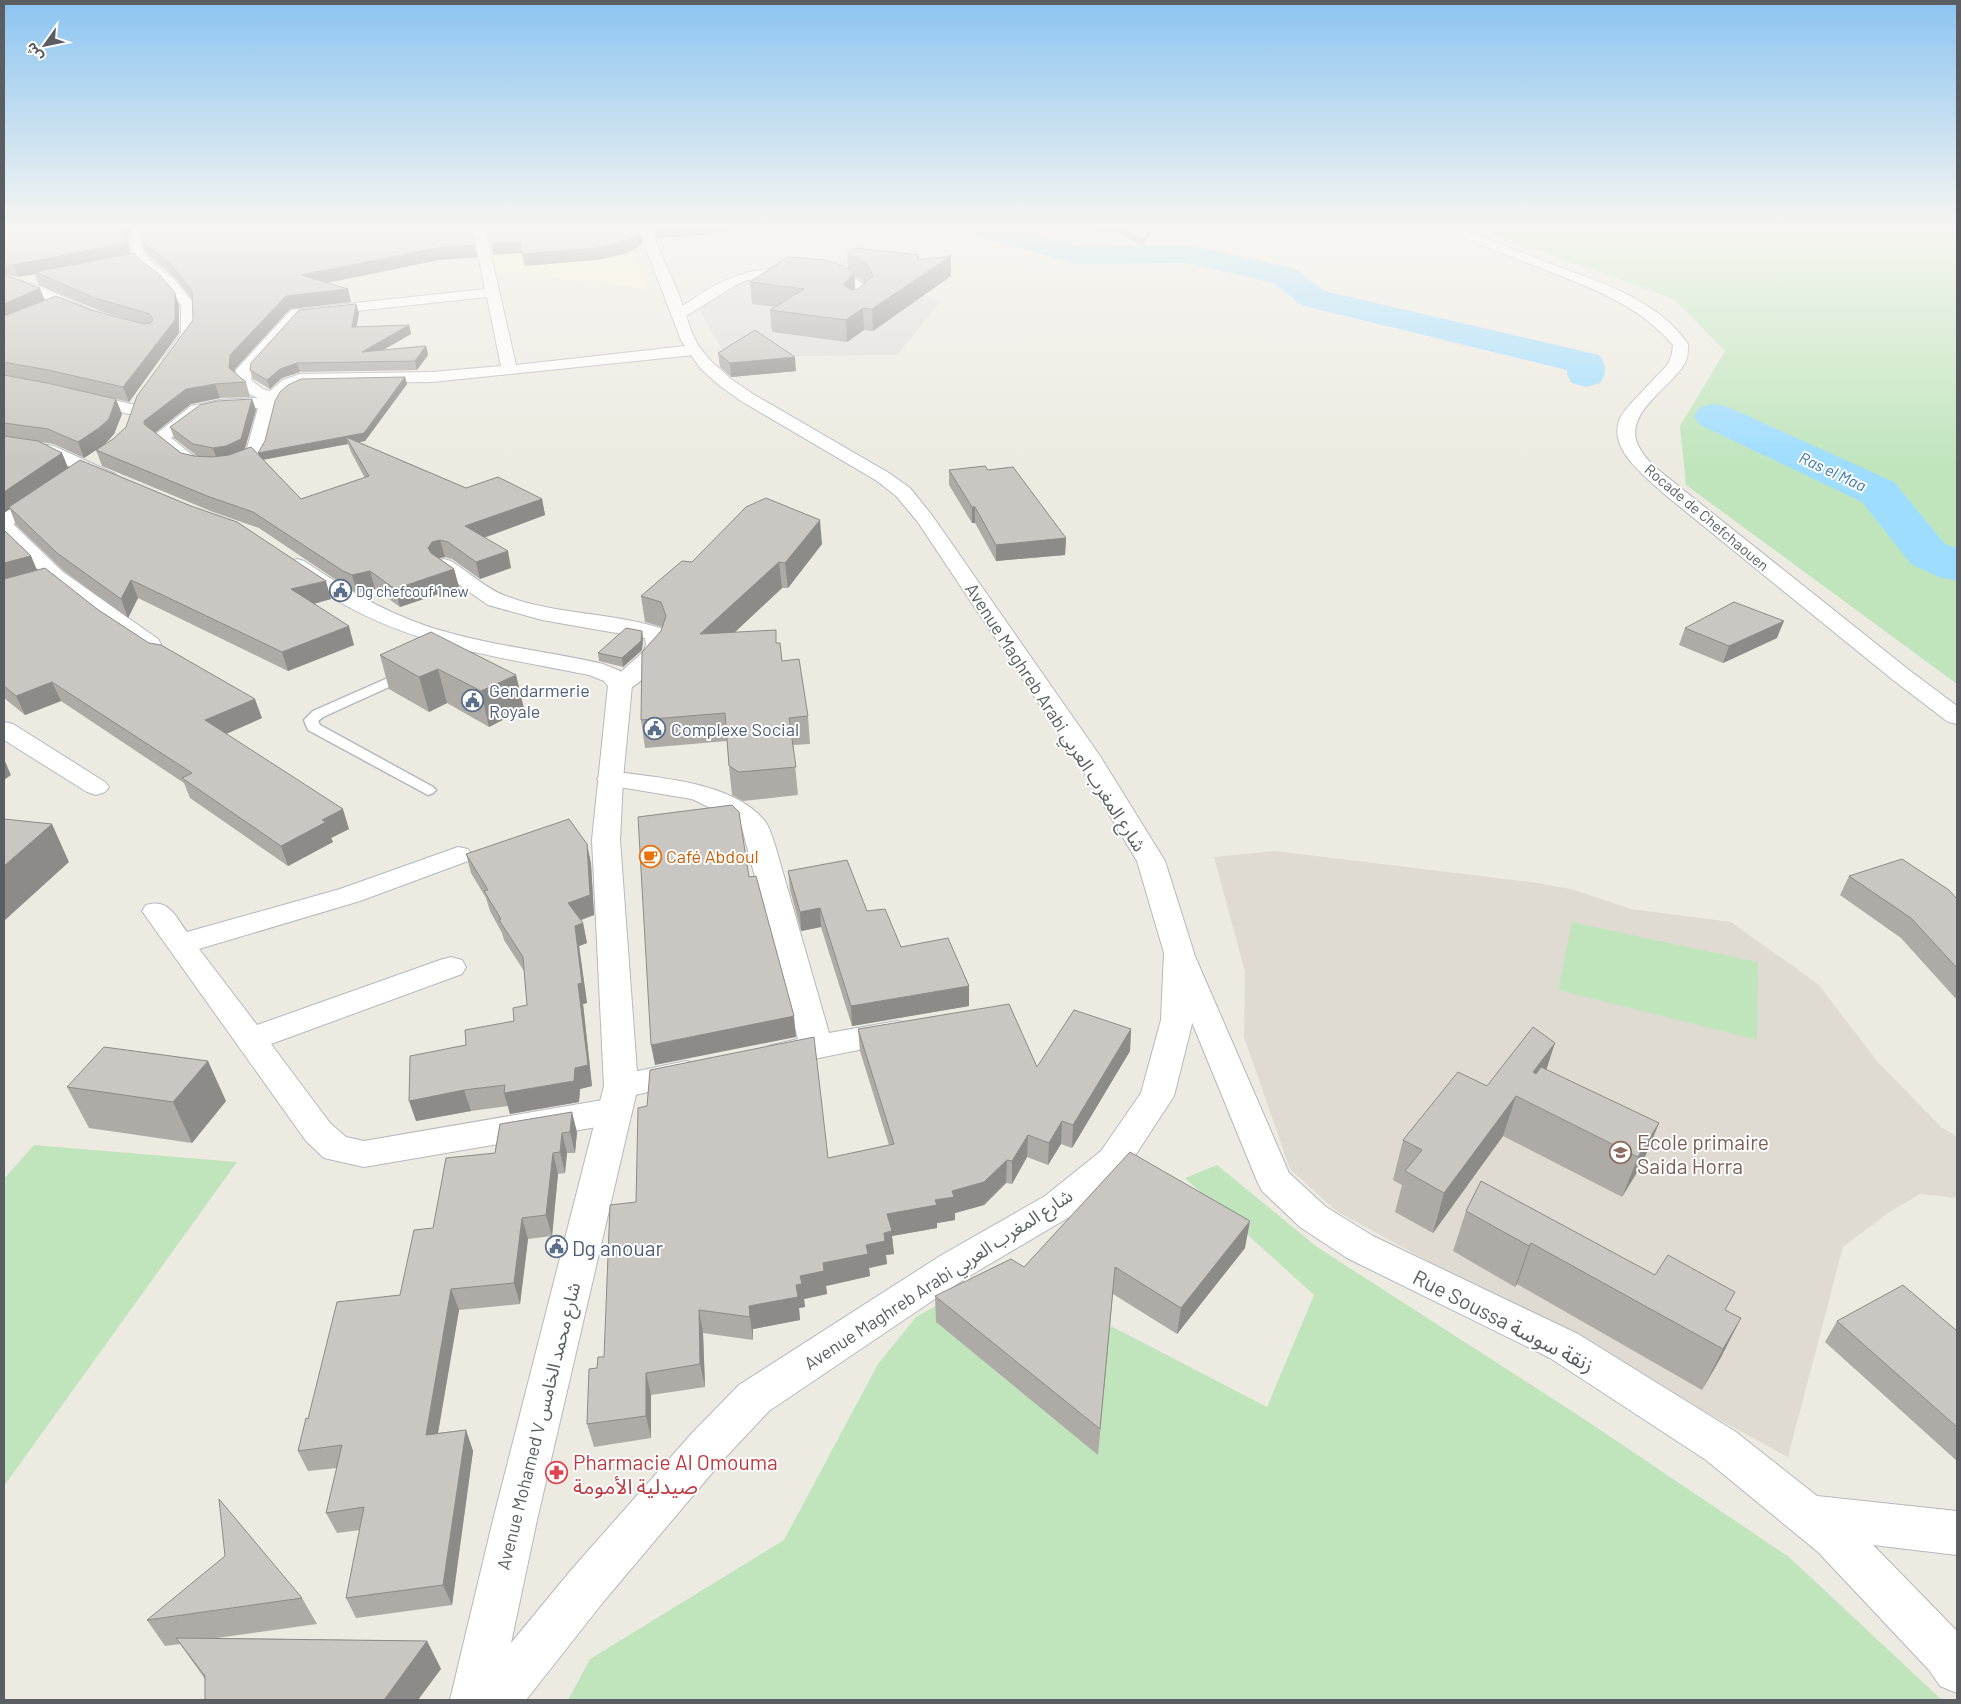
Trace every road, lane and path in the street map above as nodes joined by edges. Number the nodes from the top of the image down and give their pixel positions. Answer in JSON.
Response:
{"nodes":[{"id":1,"x":54,"y":305,"type":"edge"},
{"id":2,"x":70,"y":305,"type":"edge"},
{"id":3,"x":188,"y":305,"type":"edge"},
{"id":4,"x":375,"y":305,"type":"edge"},
{"id":5,"x":495,"y":305,"type":"edge"},
{"id":6,"x":675,"y":305,"type":"edge"},
{"id":7,"x":695,"y":305,"type":"edge"},
{"id":8,"x":1636,"y":305,"type":"edge"},
{"id":9,"x":46,"y":308,"type":"edge"},
{"id":10,"x":678,"y":315,"type":"junction"},
{"id":11,"x":98,"y":318,"type":"edge"},
{"id":12,"x":694,"y":350,"type":"junction"},
{"id":13,"x":510,"y":370,"type":"junction"},
{"id":14,"x":160,"y":374,"type":"edge"},
{"id":15,"x":61,"y":392,"type":"edge"},
{"id":16,"x":144,"y":395,"type":"edge"},
{"id":17,"x":270,"y":400,"type":"junction"},
{"id":18,"x":4,"y":444,"type":"edge"},
{"id":19,"x":78,"y":472,"type":"junction"},
{"id":20,"x":133,"y":488,"type":"edge"},
{"id":21,"x":4,"y":522,"type":"edge"},
{"id":22,"x":4,"y":526,"type":"edge"},
{"id":23,"x":275,"y":550,"type":"edge"},
{"id":24,"x":444,"y":565,"type":"edge"},
{"id":25,"x":165,"y":655,"type":"edge"},
{"id":26,"x":422,"y":667,"type":"edge"},
{"id":27,"x":620,"y":685,"type":"junction"},
{"id":28,"x":1957,"y":717,"type":"edge"},
{"id":29,"x":4,"y":729,"type":"edge"},
{"id":30,"x":610,"y":779,"type":"junction"},
{"id":31,"x":96,"y":787,"type":"dead end"},
{"id":32,"x":428,"y":790,"type":"dead end"},
{"id":33,"x":458,"y":855,"type":"dead end"},
{"id":34,"x":156,"y":912,"type":"dead end"},
{"id":35,"x":180,"y":944,"type":"junction"},
{"id":36,"x":1179,"y":953,"type":"junction"},
{"id":37,"x":451,"y":967,"type":"dead end"},
{"id":38,"x":921,"y":1028,"type":"edge"},
{"id":39,"x":250,"y":1040,"type":"junction"},
{"id":40,"x":816,"y":1046,"type":"junction"},
{"id":41,"x":618,"y":1098,"type":"junction"},
{"id":42,"x":1808,"y":1516,"type":"junction"},
{"id":43,"x":1957,"y":1533,"type":"edge"},
{"id":44,"x":1957,"y":1669,"type":"edge"},
{"id":45,"x":474,"y":1700,"type":"edge"},
{"id":46,"x":495,"y":1700,"type":"edge"}],
"edges":[{"from":1,"to":9,"type":"street"},
{"from":2,"to":11,"type":"street"},
{"from":3,"to":14,"type":"street"},
{"from":4,"to":17,"type":"street"},
{"from":5,"to":13,"type":"street"},
{"from":6,"to":10,"type":"street","name":"Avenue Maghreb Arabi شارع المغرب العربي"},
{"from":7,"to":10,"type":"street"},
{"from":8,"to":28,"type":"street","name":"Rocade de Chefchaouen"},
{"from":10,"to":12,"type":"street","name":"Avenue Maghreb Arabi شارع المغرب العربي"},
{"from":12,"to":13,"type":"street"},
{"from":12,"to":36,"type":"street","name":"Avenue Maghreb Arabi شارع المغرب العربي"},
{"from":13,"to":17,"type":"street"},
{"from":15,"to":16,"type":"street"},
{"from":17,"to":17,"type":"street"},
{"from":18,"to":19,"type":"street"},
{"from":19,"to":20,"type":"street"},
{"from":19,"to":21,"type":"street"},
{"from":22,"to":25,"type":"street"},
{"from":23,"to":27,"type":"street"},
{"from":24,"to":27,"type":"street"},
{"from":26,"to":32,"type":"lane"},
{"from":27,"to":30,"type":"street","name":"Avenue Mohamed V شارع محمد الخامس"},
{"from":29,"to":31,"type":"street"},
{"from":30,"to":40,"type":"street"},
{"from":30,"to":41,"type":"street","name":"Avenue Mohamed V شارع محمد الخامس"},
{"from":33,"to":35,"type":"street"},
{"from":34,"to":35,"type":"street"},
{"from":35,"to":39,"type":"street"},
{"from":36,"to":42,"type":"street","name":"Rue Soussa زنقة سوسة"},
{"from":36,"to":46,"type":"street","name":"Avenue Maghreb Arabi شارع المغرب العربي"},
{"from":37,"to":39,"type":"street"},
{"from":38,"to":40,"type":"street"},
{"from":39,"to":41,"type":"street"},
{"from":40,"to":41,"type":"street"},
{"from":41,"to":45,"type":"street","name":"Avenue Mohamed V شارع محمد الخامس"},
{"from":42,"to":43,"type":"street"},
{"from":42,"to":44,"type":"street","name":"Rue Soussa زنقة سوسة"}]}
